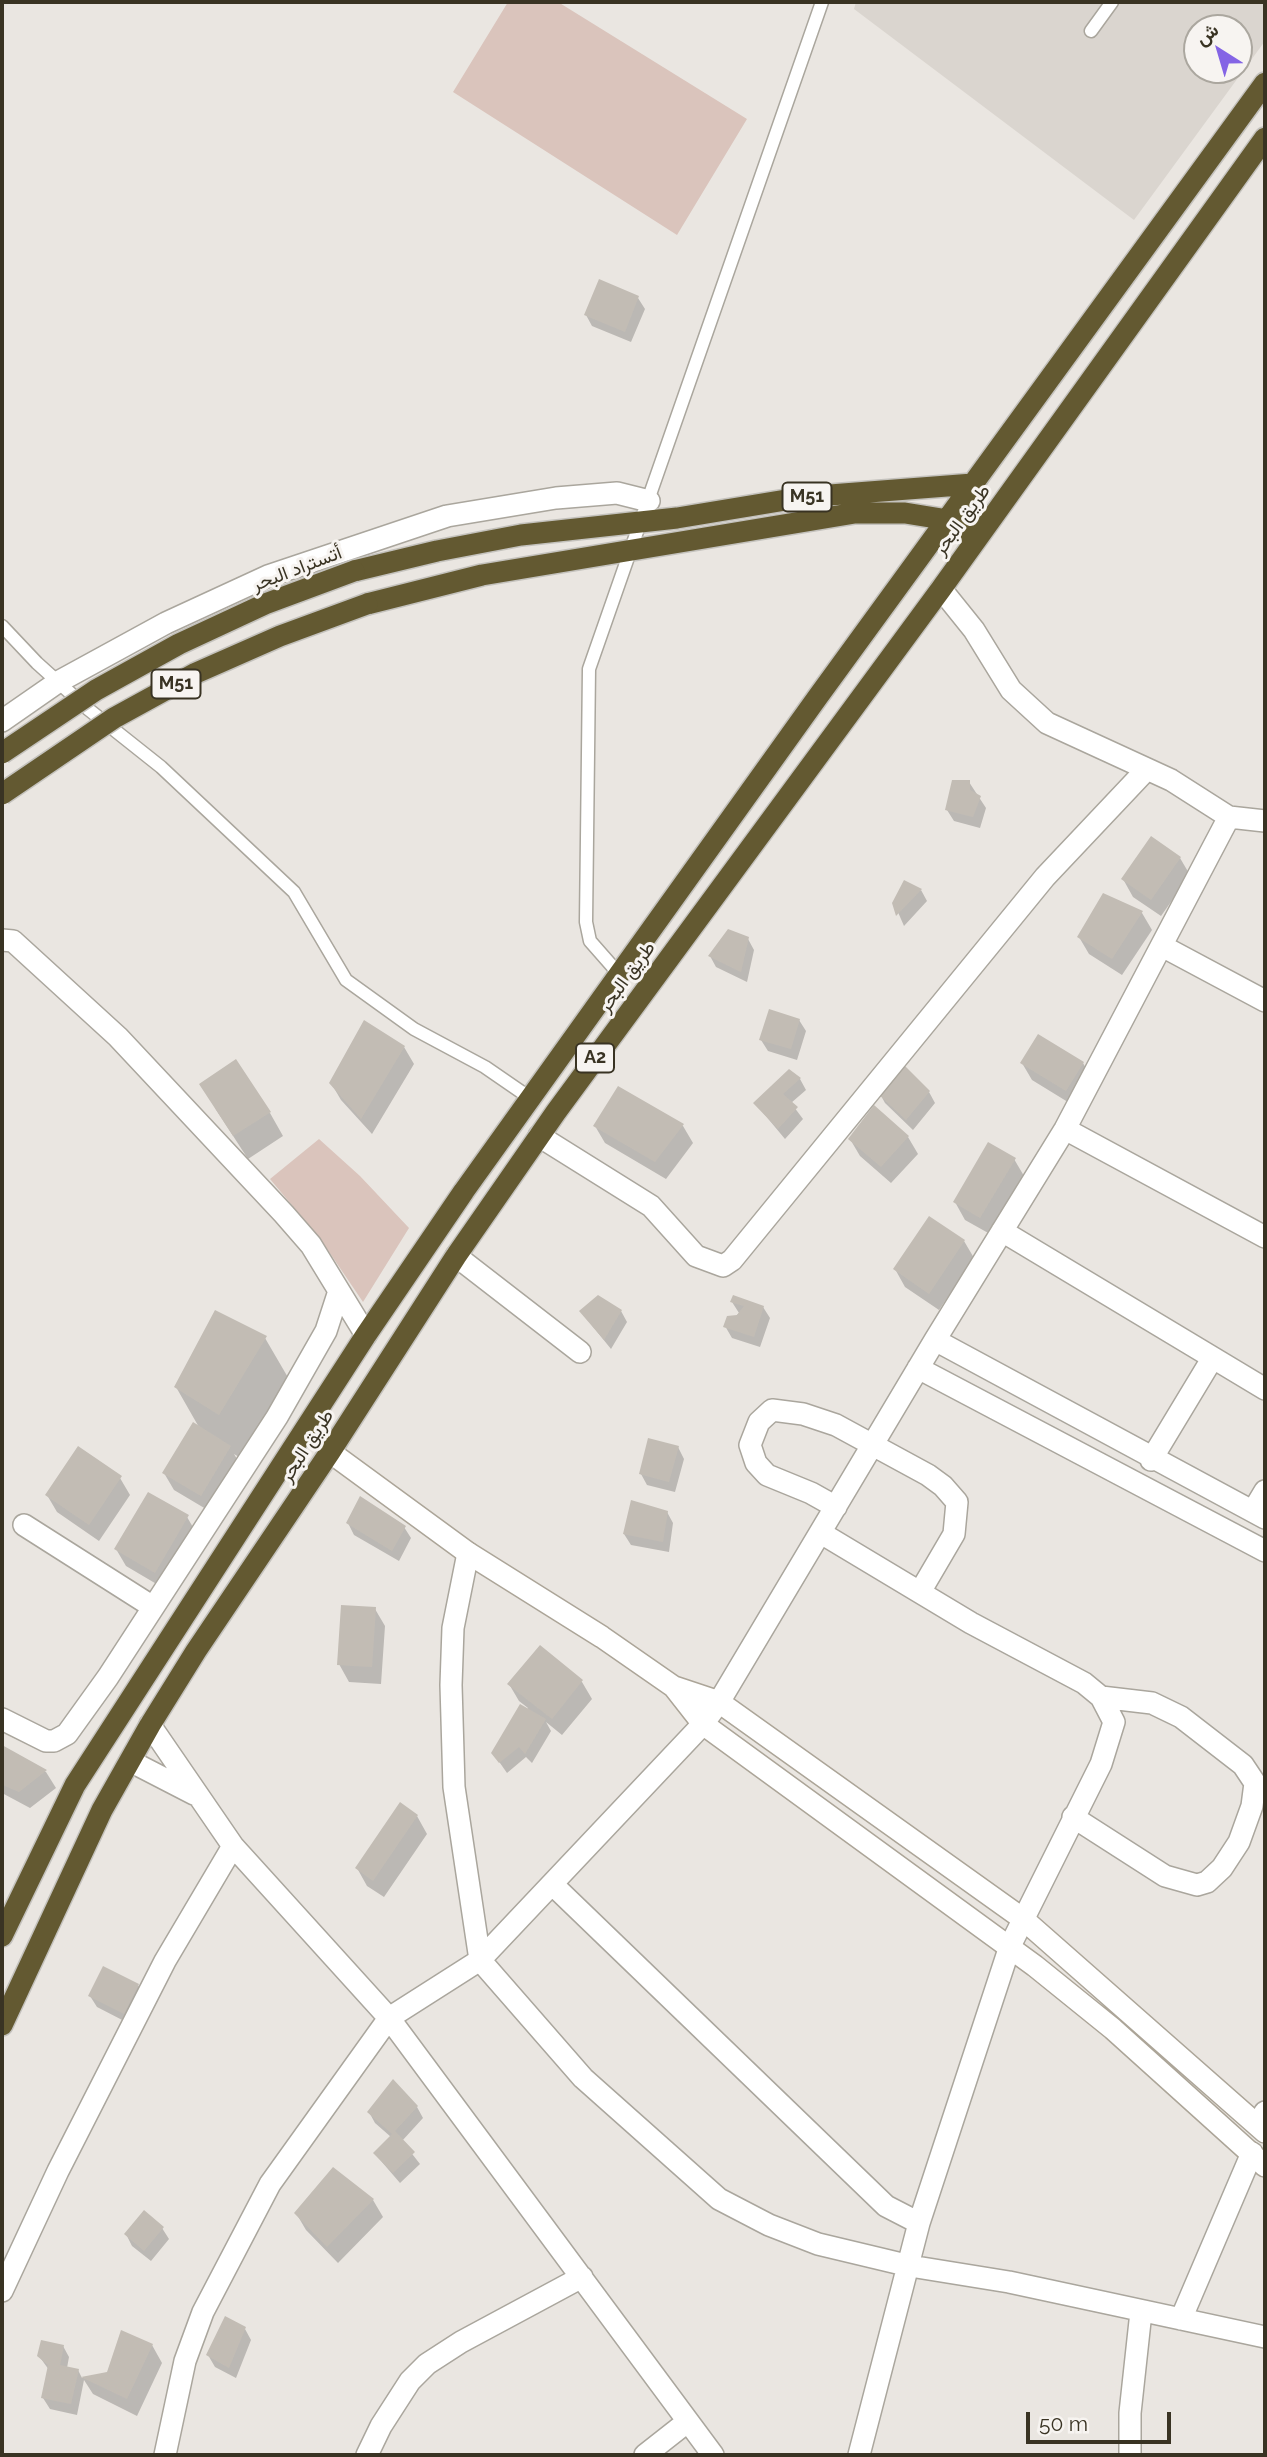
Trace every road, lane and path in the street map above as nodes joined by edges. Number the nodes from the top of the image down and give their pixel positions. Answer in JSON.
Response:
{"nodes":[{"id":1,"x":822,"y":2,"type":"edge"},
{"id":2,"x":1112,"y":2,"type":"edge"},
{"id":3,"x":1091,"y":31,"type":"dead end"},
{"id":4,"x":1265,"y":83,"type":"edge"},
{"id":5,"x":1265,"y":139,"type":"edge"},
{"id":6,"x":1029,"y":404,"type":"junction"},
{"id":7,"x":1059,"y":425,"type":"junction"},
{"id":8,"x":973,"y":484,"type":"junction"},
{"id":9,"x":645,"y":511,"type":"junction"},
{"id":10,"x":948,"y":520,"type":"junction"},
{"id":11,"x":976,"y":540,"type":"junction"},
{"id":12,"x":632,"y":549,"type":"junction"},
{"id":13,"x":941,"y":589,"type":"junction"},
{"id":14,"x":2,"y":626,"type":"edge"},
{"id":15,"x":58,"y":682,"type":"junction"},
{"id":16,"x":2,"y":721,"type":"edge"},
{"id":17,"x":2,"y":753,"type":"edge"},
{"id":18,"x":1147,"y":769,"type":"junction"},
{"id":19,"x":2,"y":794,"type":"edge"},
{"id":20,"x":1229,"y":817,"type":"junction"},
{"id":21,"x":1265,"y":821,"type":"edge"},
{"id":22,"x":2,"y":940,"type":"edge"},
{"id":23,"x":1162,"y":946,"type":"junction"},
{"id":24,"x":619,"y":974,"type":"junction"},
{"id":25,"x":1265,"y":1001,"type":"edge"},
{"id":26,"x":530,"y":1098,"type":"junction"},
{"id":27,"x":1065,"y":1129,"type":"junction"},
{"id":28,"x":539,"y":1136,"type":"junction"},
{"id":29,"x":1002,"y":1231,"type":"junction"},
{"id":30,"x":1265,"y":1237,"type":"edge"},
{"id":31,"x":456,"y":1256,"type":"junction"},
{"id":32,"x":339,"y":1291,"type":"junction"},
{"id":33,"x":366,"y":1335,"type":"junction"},
{"id":34,"x":935,"y":1340,"type":"junction"},
{"id":35,"x":580,"y":1352,"type":"dead end"},
{"id":36,"x":1212,"y":1359,"type":"junction"},
{"id":37,"x":918,"y":1368,"type":"junction"},
{"id":38,"x":299,"y":1381,"type":"junction"},
{"id":39,"x":1265,"y":1389,"type":"edge"},
{"id":40,"x":323,"y":1401,"type":"junction"},
{"id":41,"x":872,"y":1447,"type":"junction"},
{"id":42,"x":330,"y":1452,"type":"junction"},
{"id":43,"x":1152,"y":1460,"type":"junction"},
{"id":44,"x":1265,"y":1491,"type":"edge"},
{"id":45,"x":836,"y":1507,"type":"junction"},
{"id":46,"x":1259,"y":1515,"type":"edge"},
{"id":47,"x":24,"y":1525,"type":"dead end"},
{"id":48,"x":821,"y":1532,"type":"junction"},
{"id":49,"x":1265,"y":1551,"type":"edge"},
{"id":50,"x":468,"y":1553,"type":"junction"},
{"id":51,"x":920,"y":1592,"type":"junction"},
{"id":52,"x":153,"y":1607,"type":"junction"},
{"id":53,"x":674,"y":1687,"type":"junction"},
{"id":54,"x":1101,"y":1697,"type":"junction"},
{"id":55,"x":719,"y":1702,"type":"junction"},
{"id":56,"x":2,"y":1719,"type":"edge"},
{"id":57,"x":703,"y":1724,"type":"junction"},
{"id":58,"x":150,"y":1725,"type":"junction"},
{"id":59,"x":130,"y":1760,"type":"junction"},
{"id":60,"x":196,"y":1795,"type":"junction"},
{"id":61,"x":1073,"y":1817,"type":"junction"},
{"id":62,"x":233,"y":1846,"type":"junction"},
{"id":63,"x":552,"y":1884,"type":"junction"},
{"id":64,"x":1023,"y":1919,"type":"junction"},
{"id":65,"x":2,"y":1936,"type":"edge"},
{"id":66,"x":1010,"y":1946,"type":"junction"},
{"id":67,"x":480,"y":1960,"type":"junction"},
{"id":68,"x":389,"y":2018,"type":"junction"},
{"id":69,"x":2,"y":2025,"type":"edge"},
{"id":70,"x":1263,"y":2123,"type":"edge"},
{"id":71,"x":1259,"y":2160,"type":"edge"},
{"id":72,"x":919,"y":2223,"type":"junction"},
{"id":73,"x":910,"y":2266,"type":"junction"},
{"id":74,"x":582,"y":2277,"type":"junction"},
{"id":75,"x":2,"y":2291,"type":"edge"},
{"id":76,"x":1141,"y":2312,"type":"junction"},
{"id":77,"x":1181,"y":2319,"type":"junction"},
{"id":78,"x":1265,"y":2337,"type":"edge"},
{"id":79,"x":687,"y":2422,"type":"junction"},
{"id":80,"x":164,"y":2455,"type":"edge"},
{"id":81,"x":367,"y":2455,"type":"edge"},
{"id":82,"x":645,"y":2455,"type":"edge"},
{"id":83,"x":713,"y":2455,"type":"edge"},
{"id":84,"x":859,"y":2455,"type":"edge"},
{"id":85,"x":1130,"y":2455,"type":"edge"}],
"edges":[{"from":1,"to":9,"type":"lane"},
{"from":2,"to":3,"type":"lane"},
{"from":4,"to":6,"type":"highway","name":"طريق البحر","number":"A2"},
{"from":5,"to":7,"type":"highway","name":"طريق البحر","number":"A2"},
{"from":6,"to":7,"type":"highway"},
{"from":6,"to":8,"type":"highway","name":"طريق البحر","number":"A2"},
{"from":7,"to":11,"type":"highway","name":"طريق البحر","number":"A2"},
{"from":8,"to":9,"type":"highway","number":"M51"},
{"from":8,"to":10,"type":"highway","name":"طريق البحر","number":"A2"},
{"from":9,"to":12,"type":"lane"},
{"from":9,"to":15,"type":"street"},
{"from":9,"to":17,"type":"highway","name":"أتستراد البحر","number":"M51","bridge":true},
{"from":10,"to":11,"type":"highway"},
{"from":10,"to":12,"type":"highway"},
{"from":10,"to":24,"type":"highway","name":"طريق البحر","number":"A2"},
{"from":11,"to":13,"type":"highway","name":"طريق البحر","number":"A2"},
{"from":12,"to":19,"type":"highway","number":"M51","bridge":true},
{"from":12,"to":24,"type":"lane"},
{"from":13,"to":18,"type":"street"},
{"from":13,"to":28,"type":"highway","name":"طريق البحر","number":"A2"},
{"from":14,"to":15,"type":"lane"},
{"from":15,"to":16,"type":"street"},
{"from":15,"to":26,"type":"lane"},
{"from":18,"to":20,"type":"street"},
{"from":18,"to":28,"type":"street"},
{"from":20,"to":21,"type":"street"},
{"from":20,"to":23,"type":"street"},
{"from":22,"to":32,"type":"street"},
{"from":23,"to":25,"type":"street"},
{"from":23,"to":27,"type":"street"},
{"from":24,"to":26,"type":"highway","name":"طريق البحر","number":"A2"},
{"from":26,"to":33,"type":"highway","name":"طريق البحر","number":"A2"},
{"from":27,"to":29,"type":"street"},
{"from":27,"to":30,"type":"street"},
{"from":28,"to":31,"type":"highway","name":"طريق البحر","number":"A2"},
{"from":29,"to":34,"type":"street"},
{"from":29,"to":36,"type":"street"},
{"from":31,"to":35,"type":"street"},
{"from":31,"to":42,"type":"highway","name":"طريق البحر","number":"A2"},
{"from":32,"to":33,"type":"street"},
{"from":32,"to":38,"type":"street"},
{"from":33,"to":40,"type":"highway","name":"طريق البحر","number":"A2"},
{"from":34,"to":37,"type":"street"},
{"from":34,"to":43,"type":"street"},
{"from":36,"to":39,"type":"street"},
{"from":36,"to":43,"type":"street"},
{"from":37,"to":41,"type":"street"},
{"from":37,"to":49,"type":"street"},
{"from":38,"to":40,"type":"street"},
{"from":38,"to":52,"type":"street"},
{"from":40,"to":65,"type":"highway","name":"طريق البحر","number":"A2"},
{"from":41,"to":45,"type":"street"},
{"from":41,"to":45,"type":"street"},
{"from":41,"to":51,"type":"street"},
{"from":42,"to":50,"type":"street"},
{"from":42,"to":58,"type":"highway","name":"طريق البحر","number":"A2"},
{"from":43,"to":46,"type":"street"},
{"from":44,"to":46,"type":"street"},
{"from":45,"to":48,"type":"street"},
{"from":47,"to":52,"type":"street"},
{"from":48,"to":51,"type":"street"},
{"from":48,"to":55,"type":"street"},
{"from":50,"to":53,"type":"street"},
{"from":50,"to":67,"type":"street"},
{"from":51,"to":54,"type":"street"},
{"from":52,"to":56,"type":"street"},
{"from":53,"to":55,"type":"street"},
{"from":53,"to":57,"type":"street"},
{"from":54,"to":61,"type":"street"},
{"from":54,"to":61,"type":"street"},
{"from":55,"to":57,"type":"street"},
{"from":55,"to":64,"type":"street"},
{"from":57,"to":63,"type":"street"},
{"from":57,"to":66,"type":"street"},
{"from":58,"to":59,"type":"highway","name":"طريق البحر","number":"A2"},
{"from":58,"to":60,"type":"street"},
{"from":59,"to":60,"type":"street"},
{"from":59,"to":69,"type":"highway","name":"طريق البحر","number":"A2"},
{"from":60,"to":62,"type":"street"},
{"from":61,"to":64,"type":"street"},
{"from":62,"to":68,"type":"street"},
{"from":62,"to":75,"type":"street"},
{"from":63,"to":67,"type":"street"},
{"from":63,"to":72,"type":"street"},
{"from":64,"to":66,"type":"street"},
{"from":64,"to":70,"type":"street"},
{"from":66,"to":71,"type":"street"},
{"from":66,"to":72,"type":"street"},
{"from":67,"to":68,"type":"street"},
{"from":67,"to":73,"type":"street"},
{"from":68,"to":74,"type":"street"},
{"from":68,"to":80,"type":"street"},
{"from":71,"to":77,"type":"street"},
{"from":72,"to":73,"type":"street"},
{"from":73,"to":76,"type":"street"},
{"from":73,"to":84,"type":"street"},
{"from":74,"to":79,"type":"street"},
{"from":74,"to":81,"type":"street"},
{"from":76,"to":77,"type":"street"},
{"from":76,"to":85,"type":"street"},
{"from":77,"to":78,"type":"street"},
{"from":79,"to":82,"type":"street"},
{"from":79,"to":83,"type":"street"}]}
